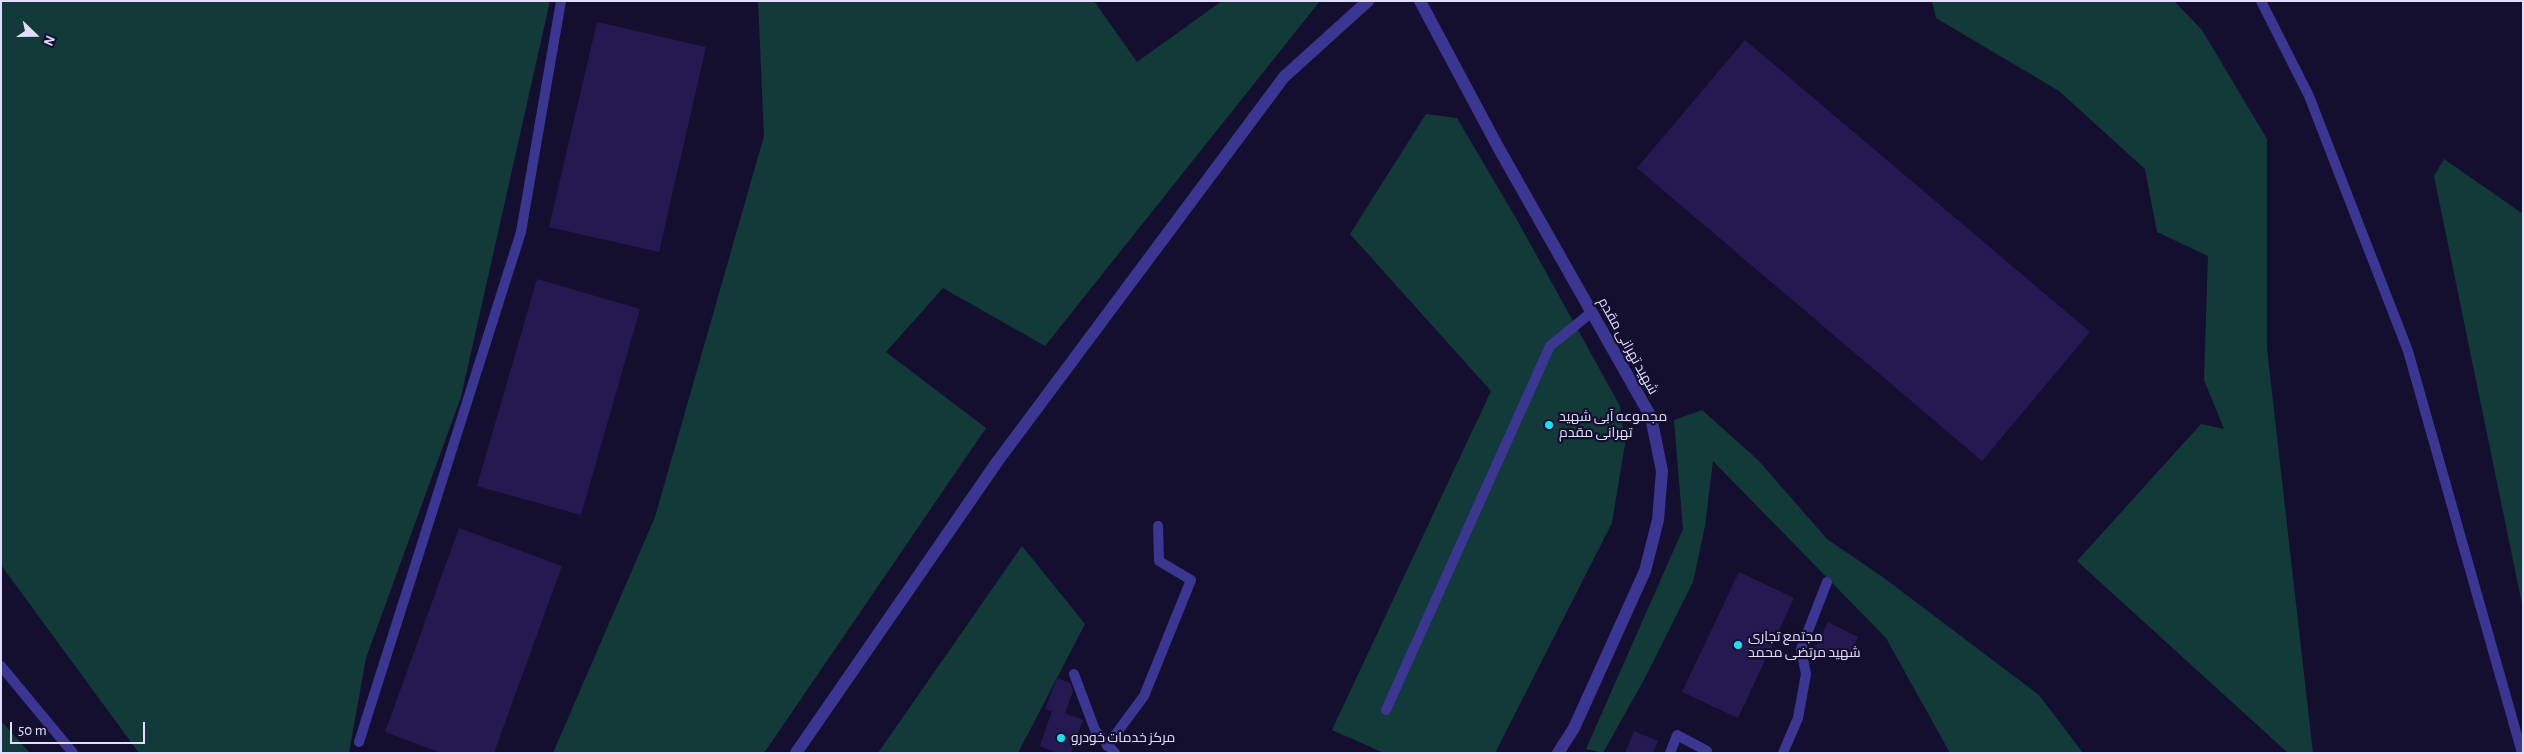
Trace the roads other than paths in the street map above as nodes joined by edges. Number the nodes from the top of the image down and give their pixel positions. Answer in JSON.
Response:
{"nodes":[{"id":1,"x":561,"y":1,"type":"edge"},
{"id":2,"x":1368,"y":1,"type":"edge"},
{"id":3,"x":1420,"y":1,"type":"edge"},
{"id":4,"x":2261,"y":1,"type":"edge"},
{"id":5,"x":1592,"y":312,"type":"junction"},
{"id":6,"x":1158,"y":526,"type":"dead end"},
{"id":7,"x":1828,"y":582,"type":"dead end"},
{"id":8,"x":1,"y":666,"type":"edge"},
{"id":9,"x":1074,"y":674,"type":"dead end"},
{"id":10,"x":1386,"y":710,"type":"dead end"},
{"id":11,"x":1574,"y":728,"type":"junction"},
{"id":12,"x":360,"y":742,"type":"dead end"},
{"id":13,"x":1111,"y":749,"type":"edge"},
{"id":14,"x":73,"y":753,"type":"edge"},
{"id":15,"x":796,"y":753,"type":"edge"},
{"id":16,"x":1558,"y":753,"type":"edge"},
{"id":17,"x":1568,"y":753,"type":"edge"},
{"id":18,"x":1670,"y":753,"type":"edge"},
{"id":19,"x":1706,"y":753,"type":"edge"},
{"id":20,"x":1783,"y":753,"type":"edge"},
{"id":21,"x":2522,"y":753,"type":"edge"}],
"edges":[{"from":1,"to":12,"type":"lane"},
{"from":2,"to":15,"type":"street"},
{"from":3,"to":5,"type":"street","name":"شهید تهرانی مقدم"},
{"from":4,"to":21,"type":"lane"},
{"from":5,"to":10,"type":"lane"},
{"from":5,"to":11,"type":"street","name":"شهید تهرانی مقدم"},
{"from":6,"to":13,"type":"lane"},
{"from":7,"to":20,"type":"lane"},
{"from":8,"to":14,"type":"lane"},
{"from":9,"to":13,"type":"lane"},
{"from":11,"to":16,"type":"street","name":"شهید تهرانی مقدم"},
{"from":11,"to":17,"type":"street","name":"شهید تهرانی مقدم"},
{"from":18,"to":19,"type":"lane"}]}
